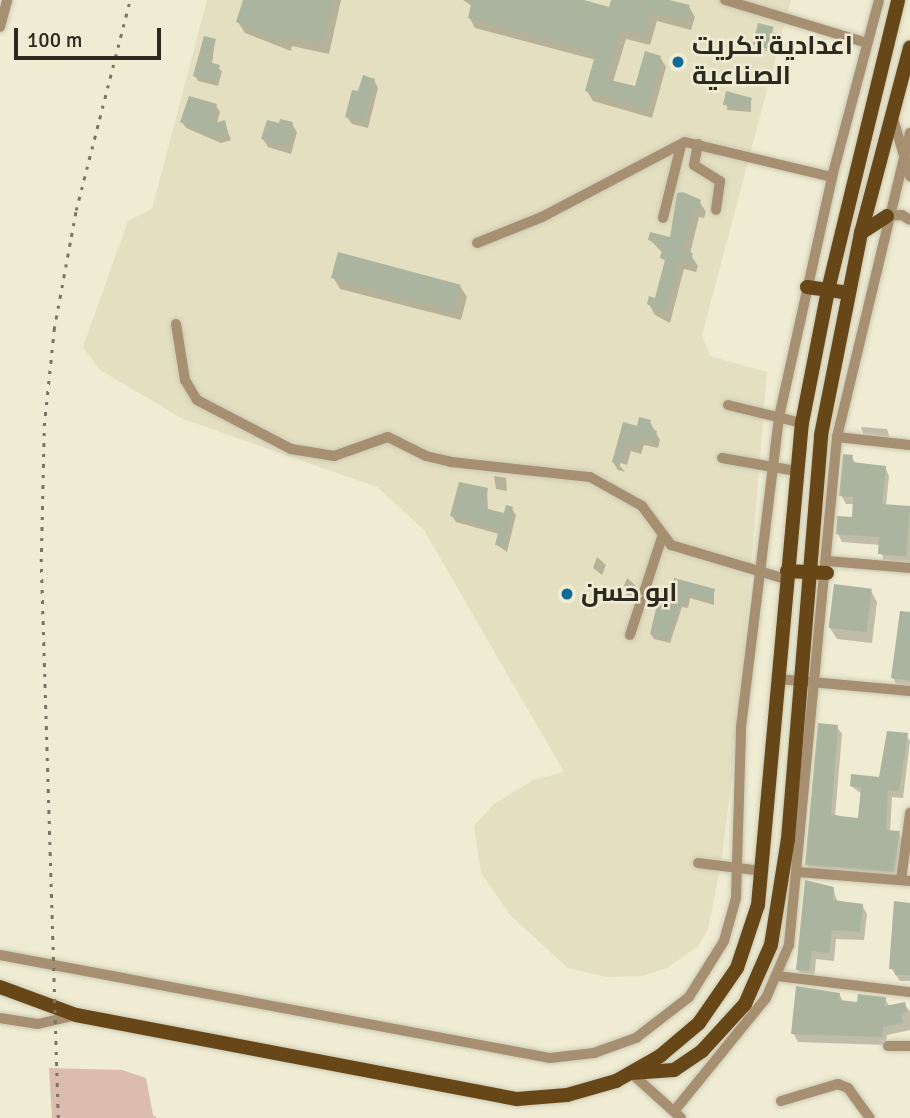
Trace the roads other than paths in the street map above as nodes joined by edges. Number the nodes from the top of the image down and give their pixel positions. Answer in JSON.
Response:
{"nodes":[{"id":1,"x":7,"y":0,"type":"edge"},
{"id":2,"x":725,"y":0,"type":"edge"},
{"id":3,"x":879,"y":0,"type":"edge"},
{"id":4,"x":898,"y":0,"type":"edge"},
{"id":5,"x":0,"y":27,"type":"edge"},
{"id":6,"x":867,"y":43,"type":"junction"},
{"id":7,"x":910,"y":47,"type":"edge"},
{"id":8,"x":874,"y":87,"type":"junction"},
{"id":9,"x":897,"y":94,"type":"junction"},
{"id":10,"x":892,"y":113,"type":"junction"},
{"id":11,"x":910,"y":133,"type":"edge"},
{"id":12,"x":698,"y":144,"type":"junction"},
{"id":13,"x":681,"y":145,"type":"junction"},
{"id":14,"x":904,"y":153,"type":"junction"},
{"id":15,"x":910,"y":176,"type":"edge"},
{"id":16,"x":832,"y":177,"type":"junction"},
{"id":17,"x":716,"y":210,"type":"dead end"},
{"id":18,"x":887,"y":216,"type":"junction"},
{"id":19,"x":663,"y":218,"type":"dead end"},
{"id":20,"x":910,"y":220,"type":"edge"},
{"id":21,"x":861,"y":233,"type":"junction"},
{"id":22,"x":477,"y":243,"type":"dead end"},
{"id":23,"x":807,"y":287,"type":"junction"},
{"id":24,"x":828,"y":290,"type":"junction"},
{"id":25,"x":849,"y":293,"type":"junction"},
{"id":26,"x":176,"y":324,"type":"dead end"},
{"id":27,"x":728,"y":405,"type":"dead end"},
{"id":28,"x":779,"y":417,"type":"junction"},
{"id":29,"x":802,"y":423,"type":"junction"},
{"id":30,"x":837,"y":437,"type":"junction"},
{"id":31,"x":910,"y":445,"type":"edge"},
{"id":32,"x":722,"y":458,"type":"dead end"},
{"id":33,"x":772,"y":466,"type":"junction"},
{"id":34,"x":796,"y":471,"type":"junction"},
{"id":35,"x":663,"y":534,"type":"junction"},
{"id":36,"x":827,"y":567,"type":"junction"},
{"id":37,"x":910,"y":568,"type":"edge"},
{"id":38,"x":810,"y":573,"type":"junction"},
{"id":39,"x":762,"y":574,"type":"junction"},
{"id":40,"x":787,"y":575,"type":"junction"},
{"id":41,"x":630,"y":635,"type":"dead end"},
{"id":42,"x":778,"y":679,"type":"junction"},
{"id":43,"x":808,"y":681,"type":"junction"},
{"id":44,"x":910,"y":691,"type":"edge"},
{"id":45,"x":910,"y":813,"type":"edge"},
{"id":46,"x":764,"y":837,"type":"junction"},
{"id":47,"x":794,"y":840,"type":"junction"},
{"id":48,"x":698,"y":863,"type":"dead end"},
{"id":49,"x":738,"y":869,"type":"junction"},
{"id":50,"x":762,"y":871,"type":"junction"},
{"id":51,"x":798,"y":872,"type":"junction"},
{"id":52,"x":905,"y":881,"type":"edge"},
{"id":53,"x":0,"y":955,"type":"edge"},
{"id":54,"x":777,"y":976,"type":"junction"},
{"id":55,"x":0,"y":987,"type":"edge"},
{"id":56,"x":910,"y":992,"type":"edge"},
{"id":57,"x":76,"y":1015,"type":"junction"},
{"id":58,"x":0,"y":1018,"type":"edge"},
{"id":59,"x":888,"y":1046,"type":"dead end"},
{"id":60,"x":910,"y":1046,"type":"edge"},
{"id":61,"x":631,"y":1073,"type":"junction"},
{"id":62,"x":781,"y":1101,"type":"dead end"},
{"id":63,"x":678,"y":1114,"type":"edge"},
{"id":64,"x":870,"y":1118,"type":"edge"}],
"edges":[{"from":1,"to":5,"type":"street"},
{"from":2,"to":6,"type":"street"},
{"from":3,"to":6,"type":"street"},
{"from":4,"to":8,"type":"main road"},
{"from":6,"to":16,"type":"street"},
{"from":7,"to":9,"type":"main road"},
{"from":8,"to":9,"type":"main road"},
{"from":8,"to":24,"type":"main road"},
{"from":9,"to":10,"type":"main road"},
{"from":10,"to":14,"type":"street"},
{"from":10,"to":21,"type":"main road"},
{"from":11,"to":14,"type":"street"},
{"from":12,"to":13,"type":"street"},
{"from":12,"to":16,"type":"street"},
{"from":12,"to":17,"type":"street"},
{"from":13,"to":19,"type":"street"},
{"from":13,"to":22,"type":"street"},
{"from":14,"to":15,"type":"street"},
{"from":14,"to":18,"type":"street"},
{"from":16,"to":23,"type":"street"},
{"from":18,"to":20,"type":"street"},
{"from":18,"to":21,"type":"main road"},
{"from":18,"to":30,"type":"street"},
{"from":21,"to":25,"type":"main road"},
{"from":23,"to":24,"type":"main road"},
{"from":23,"to":28,"type":"street"},
{"from":24,"to":25,"type":"main road"},
{"from":24,"to":29,"type":"main road"},
{"from":25,"to":38,"type":"main road"},
{"from":26,"to":35,"type":"street"},
{"from":27,"to":28,"type":"street"},
{"from":28,"to":29,"type":"street"},
{"from":28,"to":33,"type":"street"},
{"from":29,"to":34,"type":"main road"},
{"from":30,"to":31,"type":"street"},
{"from":30,"to":36,"type":"street"},
{"from":32,"to":33,"type":"street"},
{"from":33,"to":34,"type":"street"},
{"from":33,"to":39,"type":"street"},
{"from":34,"to":40,"type":"main road"},
{"from":35,"to":39,"type":"street"},
{"from":35,"to":41,"type":"street"},
{"from":36,"to":37,"type":"street"},
{"from":36,"to":38,"type":"main road"},
{"from":36,"to":43,"type":"street"},
{"from":38,"to":40,"type":"main road"},
{"from":38,"to":43,"type":"main road"},
{"from":39,"to":40,"type":"street"},
{"from":39,"to":49,"type":"street"},
{"from":40,"to":42,"type":"main road"},
{"from":42,"to":43,"type":"street"},
{"from":42,"to":46,"type":"main road"},
{"from":43,"to":44,"type":"street"},
{"from":43,"to":47,"type":"main road"},
{"from":45,"to":52,"type":"street"},
{"from":46,"to":47,"type":"main road"},
{"from":46,"to":50,"type":"main road"},
{"from":47,"to":51,"type":"street"},
{"from":47,"to":61,"type":"main road"},
{"from":48,"to":49,"type":"street"},
{"from":49,"to":50,"type":"street"},
{"from":49,"to":53,"type":"street"},
{"from":50,"to":61,"type":"main road"},
{"from":51,"to":52,"type":"street"},
{"from":51,"to":54,"type":"street"},
{"from":54,"to":56,"type":"street"},
{"from":54,"to":63,"type":"street"},
{"from":55,"to":57,"type":"main road"},
{"from":57,"to":58,"type":"street"},
{"from":57,"to":61,"type":"main road"},
{"from":59,"to":60,"type":"street"},
{"from":61,"to":63,"type":"street"},
{"from":62,"to":64,"type":"street"}]}
